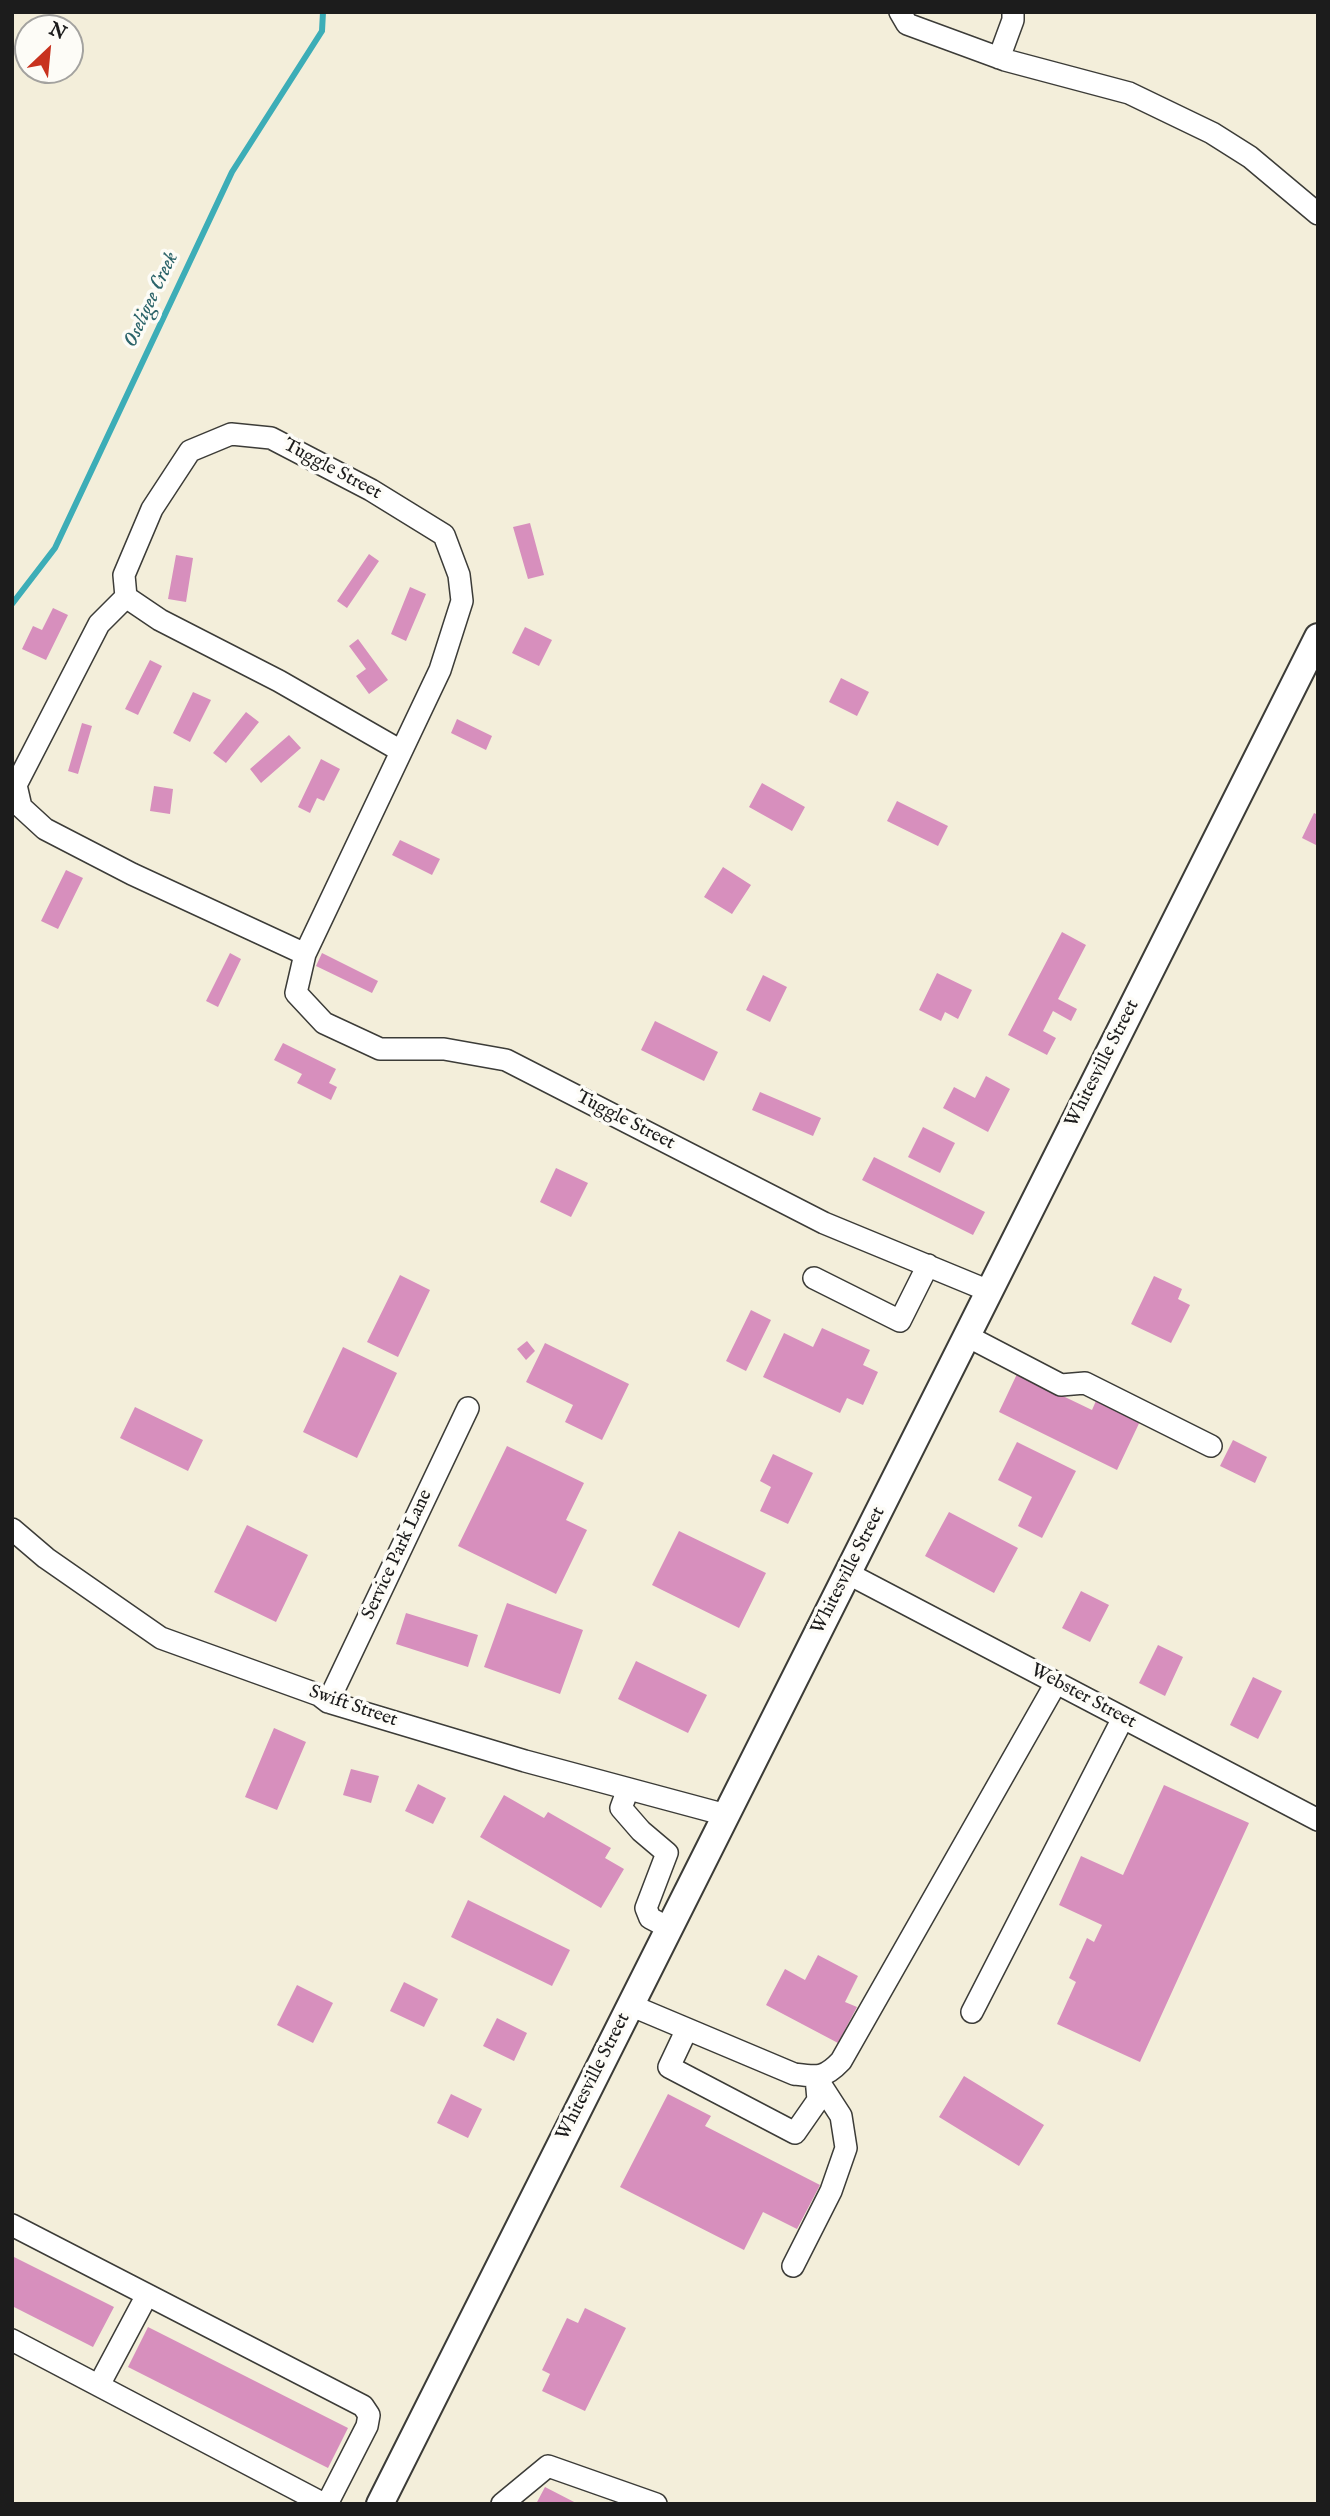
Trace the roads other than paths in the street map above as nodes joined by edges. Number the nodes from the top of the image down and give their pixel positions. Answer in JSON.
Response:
{"nodes":[{"id":1,"x":901,"y":12,"type":"edge"},
{"id":2,"x":1013,"y":12,"type":"edge"},
{"id":3,"x":999,"y":58,"type":"junction"},
{"id":4,"x":1318,"y":214,"type":"edge"},
{"id":5,"x":126,"y":597,"type":"junction"},
{"id":6,"x":1318,"y":637,"type":"edge"},
{"id":7,"x":401,"y":751,"type":"junction"},
{"id":8,"x":305,"y":954,"type":"junction"},
{"id":9,"x":928,"y":1265,"type":"junction"},
{"id":10,"x":814,"y":1278,"type":"dead end"},
{"id":11,"x":989,"y":1291,"type":"junction"},
{"id":12,"x":967,"y":1336,"type":"junction"},
{"id":13,"x":468,"y":1408,"type":"dead end"},
{"id":14,"x":1211,"y":1446,"type":"dead end"},
{"id":15,"x":12,"y":1528,"type":"edge"},
{"id":16,"x":847,"y":1573,"type":"junction"},
{"id":17,"x":1056,"y":1683,"type":"junction"},
{"id":18,"x":328,"y":1702,"type":"junction"},
{"id":19,"x":1123,"y":1718,"type":"junction"},
{"id":20,"x":628,"y":1789,"type":"junction"},
{"id":21,"x":726,"y":1815,"type":"junction"},
{"id":22,"x":1318,"y":1820,"type":"edge"},
{"id":23,"x":669,"y":1928,"type":"junction"},
{"id":24,"x":630,"y":2005,"type":"junction"},
{"id":25,"x":972,"y":2012,"type":"dead end"},
{"id":26,"x":687,"y":2029,"type":"junction"},
{"id":27,"x":816,"y":2077,"type":"junction"},
{"id":28,"x":12,"y":2225,"type":"edge"},
{"id":29,"x":793,"y":2266,"type":"dead end"},
{"id":30,"x":147,"y":2295,"type":"junction"},
{"id":31,"x":12,"y":2340,"type":"edge"},
{"id":32,"x":99,"y":2385,"type":"junction"},
{"id":33,"x":326,"y":2504,"type":"edge"},
{"id":34,"x":380,"y":2504,"type":"edge"},
{"id":35,"x":502,"y":2504,"type":"edge"},
{"id":36,"x":656,"y":2504,"type":"edge"}],
"edges":[{"from":1,"to":3,"type":"street"},
{"from":2,"to":3,"type":"street"},
{"from":3,"to":4,"type":"street"},
{"from":5,"to":7,"type":"street"},
{"from":5,"to":7,"type":"street","name":"Tuggle Street"},
{"from":5,"to":8,"type":"street"},
{"from":6,"to":11,"type":"main road","name":"Whitesville Street"},
{"from":7,"to":8,"type":"street","name":"Tuggle Street"},
{"from":8,"to":9,"type":"street","name":"Tuggle Street"},
{"from":9,"to":10,"type":"street"},
{"from":9,"to":11,"type":"street","name":"Tuggle Street"},
{"from":11,"to":12,"type":"main road","name":"Whitesville Street"},
{"from":12,"to":14,"type":"street"},
{"from":12,"to":16,"type":"main road","name":"Whitesville Street"},
{"from":13,"to":18,"type":"street","name":"Service Park Lane"},
{"from":15,"to":18,"type":"street","name":"Swift Street"},
{"from":16,"to":17,"type":"street","name":"Webster Street"},
{"from":16,"to":21,"type":"main road","name":"Whitesville Street"},
{"from":17,"to":19,"type":"street","name":"Webster Street"},
{"from":17,"to":27,"type":"street"},
{"from":18,"to":20,"type":"street","name":"Swift Street"},
{"from":19,"to":22,"type":"street","name":"Webster Street"},
{"from":19,"to":25,"type":"street"},
{"from":20,"to":21,"type":"street","name":"Swift Street"},
{"from":20,"to":23,"type":"street"},
{"from":21,"to":23,"type":"main road","name":"Whitesville Street"},
{"from":23,"to":24,"type":"main road","name":"Whitesville Street"},
{"from":24,"to":26,"type":"street"},
{"from":24,"to":34,"type":"main road","name":"Whitesville Street"},
{"from":26,"to":27,"type":"street"},
{"from":26,"to":27,"type":"street"},
{"from":27,"to":29,"type":"street"},
{"from":28,"to":30,"type":"street"},
{"from":30,"to":32,"type":"street"},
{"from":30,"to":33,"type":"street"},
{"from":31,"to":32,"type":"street"},
{"from":32,"to":33,"type":"street"},
{"from":35,"to":36,"type":"street"}]}
